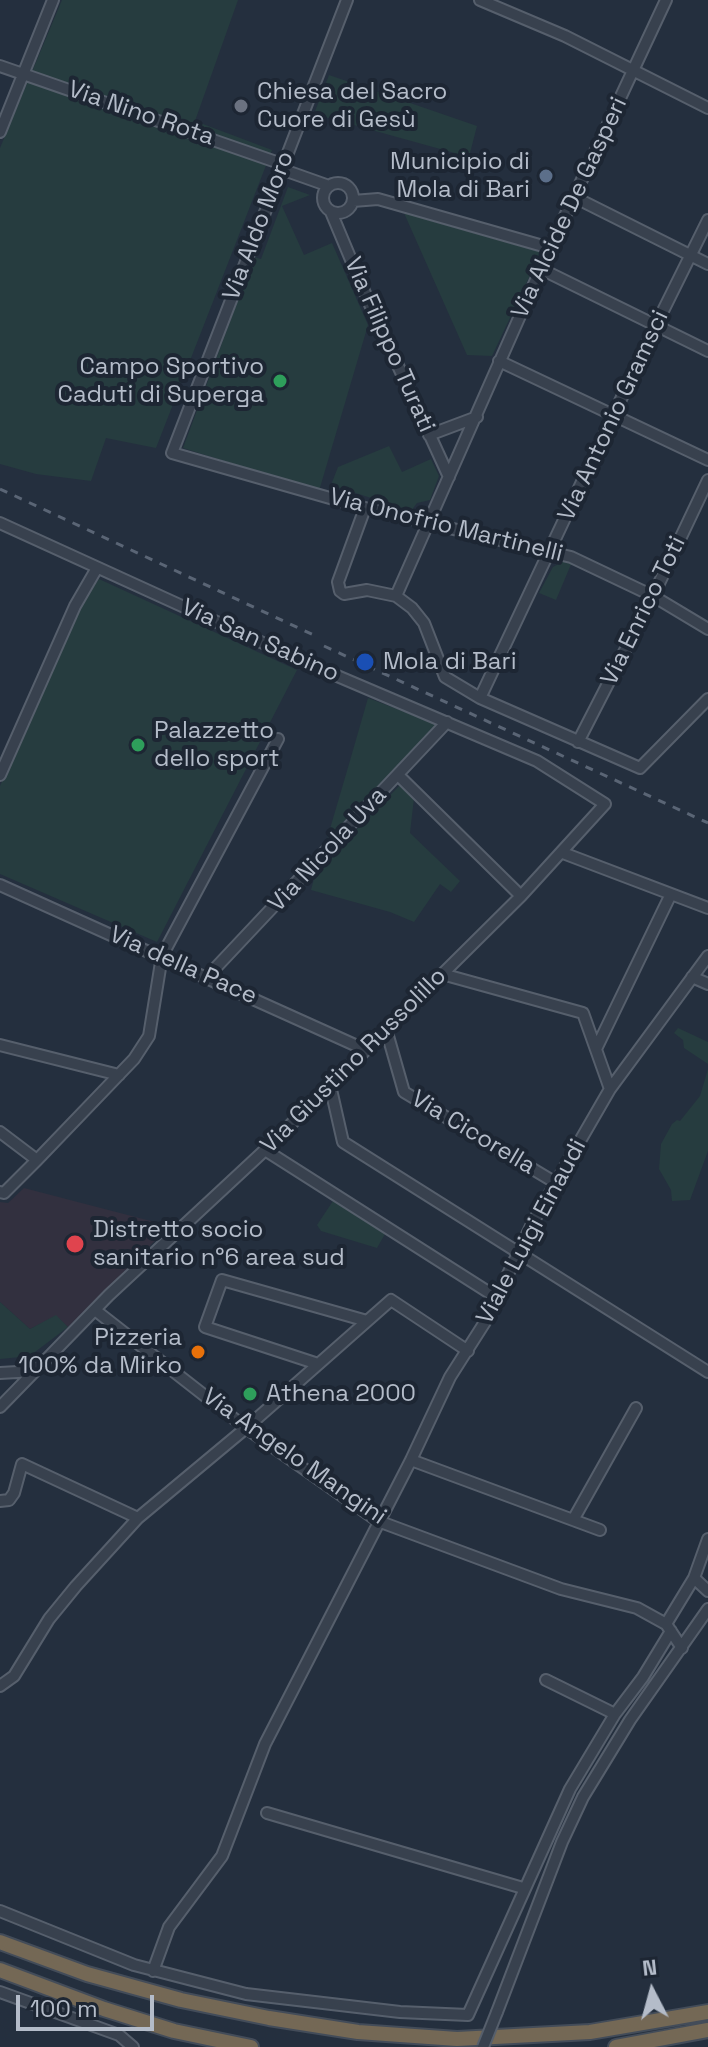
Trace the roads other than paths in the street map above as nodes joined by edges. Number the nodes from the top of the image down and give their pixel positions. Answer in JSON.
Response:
{"nodes":[{"id":1,"x":53,"y":0,"type":"edge"},
{"id":2,"x":347,"y":0,"type":"edge"},
{"id":3,"x":480,"y":0,"type":"edge"},
{"id":4,"x":666,"y":0,"type":"edge"},
{"id":5,"x":0,"y":66,"type":"edge"},
{"id":6,"x":635,"y":69,"type":"junction"},
{"id":7,"x":23,"y":73,"type":"junction"},
{"id":8,"x":708,"y":108,"type":"edge"},
{"id":9,"x":0,"y":132,"type":"edge"},
{"id":10,"x":281,"y":169,"type":"junction"},
{"id":11,"x":327,"y":188,"type":"junction"},
{"id":12,"x":574,"y":197,"type":"junction"},
{"id":13,"x":353,"y":201,"type":"junction"},
{"id":14,"x":331,"y":212,"type":"junction"},
{"id":15,"x":708,"y":220,"type":"edge"},
{"id":16,"x":550,"y":248,"type":"junction"},
{"id":17,"x":692,"y":256,"type":"junction"},
{"id":18,"x":708,"y":264,"type":"edge"},
{"id":19,"x":541,"y":269,"type":"junction"},
{"id":20,"x":656,"y":325,"type":"junction"},
{"id":21,"x":708,"y":351,"type":"edge"},
{"id":22,"x":499,"y":361,"type":"junction"},
{"id":23,"x":614,"y":414,"type":"junction"},
{"id":24,"x":477,"y":417,"type":"junction"},
{"id":25,"x":429,"y":435,"type":"junction"},
{"id":26,"x":172,"y":453,"type":"joint"},
{"id":27,"x":708,"y":460,"type":"edge"},
{"id":28,"x":449,"y":477,"type":"junction"},
{"id":29,"x":708,"y":480,"type":"edge"},
{"id":30,"x":365,"y":508,"type":"junction"},
{"id":31,"x":0,"y":523,"type":"edge"},
{"id":32,"x":429,"y":523,"type":"junction"},
{"id":33,"x":550,"y":552,"type":"junction"},
{"id":34,"x":97,"y":568,"type":"junction"},
{"id":35,"x":396,"y":596,"type":"junction"},
{"id":36,"x":653,"y":596,"type":"junction"},
{"id":37,"x":705,"y":622,"type":"edge"},
{"id":38,"x":480,"y":698,"type":"junction"},
{"id":39,"x":708,"y":699,"type":"edge"},
{"id":40,"x":447,"y":722,"type":"junction"},
{"id":41,"x":278,"y":739,"type":"dead end"},
{"id":42,"x":578,"y":742,"type":"junction"},
{"id":43,"x":0,"y":775,"type":"edge"},
{"id":44,"x":398,"y":775,"type":"junction"},
{"id":45,"x":605,"y":804,"type":"joint"},
{"id":46,"x":563,"y":853,"type":"junction"},
{"id":47,"x":0,"y":885,"type":"edge"},
{"id":48,"x":671,"y":894,"type":"junction"},
{"id":49,"x":521,"y":896,"type":"junction"},
{"id":50,"x":708,"y":908,"type":"edge"},
{"id":51,"x":162,"y":956,"type":"junction"},
{"id":52,"x":708,"y":956,"type":"edge"},
{"id":53,"x":442,"y":974,"type":"junction"},
{"id":54,"x":207,"y":977,"type":"junction"},
{"id":55,"x":692,"y":977,"type":"junction"},
{"id":56,"x":708,"y":984,"type":"edge"},
{"id":57,"x":386,"y":1029,"type":"junction"},
{"id":58,"x":0,"y":1045,"type":"edge"},
{"id":59,"x":596,"y":1049,"type":"junction"},
{"id":60,"x":366,"y":1050,"type":"junction"},
{"id":61,"x":119,"y":1075,"type":"junction"},
{"id":62,"x":330,"y":1085,"type":"junction"},
{"id":63,"x":610,"y":1089,"type":"junction"},
{"id":64,"x":0,"y":1132,"type":"edge"},
{"id":65,"x":265,"y":1150,"type":"junction"},
{"id":66,"x":37,"y":1160,"type":"junction"},
{"id":67,"x":556,"y":1183,"type":"junction"},
{"id":68,"x":2,"y":1192,"type":"edge"},
{"id":69,"x":518,"y":1252,"type":"junction"},
{"id":70,"x":496,"y":1297,"type":"junction"},
{"id":71,"x":95,"y":1310,"type":"junction"},
{"id":72,"x":367,"y":1321,"type":"junction"},
{"id":73,"x":468,"y":1351,"type":"junction"},
{"id":74,"x":318,"y":1364,"type":"junction"},
{"id":75,"x":35,"y":1371,"type":"junction"},
{"id":76,"x":708,"y":1372,"type":"edge"},
{"id":77,"x":0,"y":1373,"type":"edge"},
{"id":78,"x":0,"y":1407,"type":"edge"},
{"id":79,"x":636,"y":1408,"type":"dead end"},
{"id":80,"x":246,"y":1428,"type":"junction"},
{"id":81,"x":411,"y":1460,"type":"junction"},
{"id":82,"x":0,"y":1501,"type":"edge"},
{"id":83,"x":138,"y":1518,"type":"junction"},
{"id":84,"x":573,"y":1520,"type":"junction"},
{"id":85,"x":378,"y":1521,"type":"junction"},
{"id":86,"x":600,"y":1530,"type":"dead end"},
{"id":87,"x":708,"y":1539,"type":"edge"},
{"id":88,"x":694,"y":1578,"type":"junction"},
{"id":89,"x":708,"y":1591,"type":"edge"},
{"id":90,"x":708,"y":1609,"type":"edge"},
{"id":91,"x":668,"y":1628,"type":"junction"},
{"id":92,"x":682,"y":1648,"type":"junction"},
{"id":93,"x":546,"y":1680,"type":"dead end"},
{"id":94,"x":0,"y":1686,"type":"edge"},
{"id":95,"x":615,"y":1714,"type":"junction"},
{"id":96,"x":267,"y":1813,"type":"dead end"},
{"id":97,"x":523,"y":1888,"type":"junction"},
{"id":98,"x":0,"y":1911,"type":"edge"},
{"id":99,"x":0,"y":1942,"type":"edge"},
{"id":100,"x":0,"y":1970,"type":"edge"},
{"id":101,"x":153,"y":1971,"type":"junction"},
{"id":102,"x":0,"y":1992,"type":"edge"},
{"id":103,"x":708,"y":2012,"type":"edge"},
{"id":104,"x":708,"y":2030,"type":"edge"},
{"id":105,"x":133,"y":2047,"type":"edge"},
{"id":106,"x":251,"y":2047,"type":"edge"},
{"id":107,"x":483,"y":2047,"type":"edge"},
{"id":108,"x":616,"y":2047,"type":"edge"}],
"edges":[{"from":1,"to":7,"type":"street"},
{"from":2,"to":10,"type":"street","name":"Via Aldo Moro"},
{"from":3,"to":6,"type":"street"},
{"from":4,"to":6,"type":"street","name":"Via Alcide De Gasperi"},
{"from":5,"to":7,"type":"street","name":"Via Nino Rota"},
{"from":6,"to":8,"type":"street"},
{"from":6,"to":12,"type":"street","name":"Via Alcide De Gasperi"},
{"from":7,"to":9,"type":"street"},
{"from":7,"to":10,"type":"street","name":"Via Nino Rota"},
{"from":10,"to":11,"type":"street","name":"Via Nino Rota"},
{"from":10,"to":26,"type":"street","name":"Via Aldo Moro"},
{"from":11,"to":13,"type":"street"},
{"from":11,"to":14,"type":"street"},
{"from":12,"to":16,"type":"street","name":"Via Alcide De Gasperi"},
{"from":12,"to":17,"type":"street"},
{"from":13,"to":14,"type":"street"},
{"from":13,"to":16,"type":"street"},
{"from":14,"to":25,"type":"street","name":"Via Filippo Turati"},
{"from":15,"to":17,"type":"street","name":"Via Antonio Gramsci"},
{"from":16,"to":19,"type":"street","name":"Via Alcide De Gasperi"},
{"from":17,"to":18,"type":"street"},
{"from":17,"to":20,"type":"street","name":"Via Antonio Gramsci"},
{"from":19,"to":20,"type":"street"},
{"from":19,"to":22,"type":"street","name":"Via Alcide De Gasperi"},
{"from":20,"to":21,"type":"street"},
{"from":20,"to":23,"type":"street","name":"Via Antonio Gramsci"},
{"from":22,"to":23,"type":"street"},
{"from":22,"to":24,"type":"street","name":"Via Alcide De Gasperi"},
{"from":23,"to":27,"type":"street"},
{"from":23,"to":33,"type":"street","name":"Via Antonio Gramsci"},
{"from":24,"to":25,"type":"street"},
{"from":24,"to":28,"type":"street","name":"Via Alcide De Gasperi"},
{"from":25,"to":28,"type":"street","name":"Via Filippo Turati"},
{"from":26,"to":30,"type":"street","name":"Via Onofrio Martinelli"},
{"from":28,"to":32,"type":"street","name":"Via Alcide De Gasperi"},
{"from":29,"to":36,"type":"street","name":"Via Enrico Toti"},
{"from":30,"to":32,"type":"street","name":"Via Onofrio Martinelli"},
{"from":30,"to":35,"type":"street"},
{"from":31,"to":34,"type":"street","name":"Via San Sabino"},
{"from":32,"to":33,"type":"street","name":"Via Onofrio Martinelli"},
{"from":32,"to":35,"type":"street","name":"Via Alcide De Gasperi"},
{"from":33,"to":36,"type":"street","name":"Via Onofrio Martinelli"},
{"from":33,"to":38,"type":"street","name":"Via Antonio Gramsci"},
{"from":34,"to":40,"type":"street","name":"Via San Sabino"},
{"from":34,"to":43,"type":"street"},
{"from":35,"to":38,"type":"street"},
{"from":36,"to":37,"type":"street","name":"Via Onofrio Martinelli"},
{"from":36,"to":42,"type":"street","name":"Via Enrico Toti"},
{"from":38,"to":42,"type":"street"},
{"from":39,"to":42,"type":"street"},
{"from":40,"to":44,"type":"street","name":"Via Nicola Uva"},
{"from":40,"to":45,"type":"street","name":"Via San Sabino"},
{"from":41,"to":51,"type":"street"},
{"from":44,"to":49,"type":"street"},
{"from":44,"to":54,"type":"street","name":"Via Nicola Uva"},
{"from":45,"to":46,"type":"street","name":"Via Giustino Russolillo"},
{"from":46,"to":48,"type":"street"},
{"from":46,"to":49,"type":"street","name":"Via Giustino Russolillo"},
{"from":47,"to":51,"type":"street","name":"Via della Pace"},
{"from":48,"to":50,"type":"street"},
{"from":48,"to":59,"type":"street"},
{"from":49,"to":53,"type":"street","name":"Via Giustino Russolillo"},
{"from":51,"to":54,"type":"street","name":"Via della Pace"},
{"from":51,"to":61,"type":"street"},
{"from":52,"to":55,"type":"street","name":"Viale Luigi Einaudi"},
{"from":53,"to":57,"type":"street","name":"Via Giustino Russolillo"},
{"from":53,"to":59,"type":"street"},
{"from":54,"to":60,"type":"street","name":"Via della Pace"},
{"from":55,"to":56,"type":"street"},
{"from":55,"to":63,"type":"street","name":"Viale Luigi Einaudi"},
{"from":57,"to":60,"type":"street","name":"Via Giustino Russolillo"},
{"from":57,"to":67,"type":"street","name":"Via Cicorella"},
{"from":58,"to":61,"type":"street"},
{"from":59,"to":63,"type":"street"},
{"from":60,"to":62,"type":"street","name":"Via Giustino Russolillo"},
{"from":61,"to":66,"type":"street"},
{"from":62,"to":65,"type":"street","name":"Via Giustino Russolillo"},
{"from":62,"to":69,"type":"street"},
{"from":63,"to":67,"type":"street","name":"Viale Luigi Einaudi"},
{"from":64,"to":66,"type":"street"},
{"from":65,"to":70,"type":"street"},
{"from":65,"to":71,"type":"street","name":"Via Giustino Russolillo"},
{"from":66,"to":68,"type":"street"},
{"from":67,"to":69,"type":"street","name":"Viale Luigi Einaudi"},
{"from":69,"to":70,"type":"street","name":"Viale Luigi Einaudi"},
{"from":69,"to":76,"type":"street"},
{"from":70,"to":73,"type":"street","name":"Viale Luigi Einaudi"},
{"from":71,"to":75,"type":"street","name":"Via Giustino Russolillo"},
{"from":71,"to":80,"type":"street","name":"Via Angelo Mangini"},
{"from":72,"to":73,"type":"street"},
{"from":72,"to":74,"type":"street"},
{"from":72,"to":74,"type":"street"},
{"from":73,"to":81,"type":"street","name":"Viale Luigi Einaudi"},
{"from":74,"to":80,"type":"street"},
{"from":75,"to":77,"type":"street"},
{"from":75,"to":78,"type":"street","name":"Via Giustino Russolillo"},
{"from":79,"to":84,"type":"street"},
{"from":80,"to":83,"type":"street"},
{"from":80,"to":85,"type":"street","name":"Via Angelo Mangini"},
{"from":81,"to":84,"type":"street"},
{"from":81,"to":85,"type":"street","name":"Viale Luigi Einaudi"},
{"from":82,"to":83,"type":"street"},
{"from":83,"to":94,"type":"street"},
{"from":84,"to":86,"type":"street"},
{"from":85,"to":91,"type":"street","name":"Via Angelo Mangini"},
{"from":85,"to":101,"type":"street","name":"Viale Luigi Einaudi"},
{"from":87,"to":88,"type":"street"},
{"from":88,"to":89,"type":"street"},
{"from":88,"to":91,"type":"street"},
{"from":90,"to":92,"type":"street"},
{"from":91,"to":92,"type":"street"},
{"from":91,"to":95,"type":"street"},
{"from":92,"to":107,"type":"street","bridge":true},
{"from":93,"to":95,"type":"street"},
{"from":95,"to":97,"type":"street"},
{"from":96,"to":97,"type":"street"},
{"from":97,"to":101,"type":"street"},
{"from":98,"to":101,"type":"street"},
{"from":99,"to":103,"type":"highway"},
{"from":100,"to":106,"type":"highway"},
{"from":102,"to":105,"type":"street"},
{"from":104,"to":108,"type":"highway"}]}
